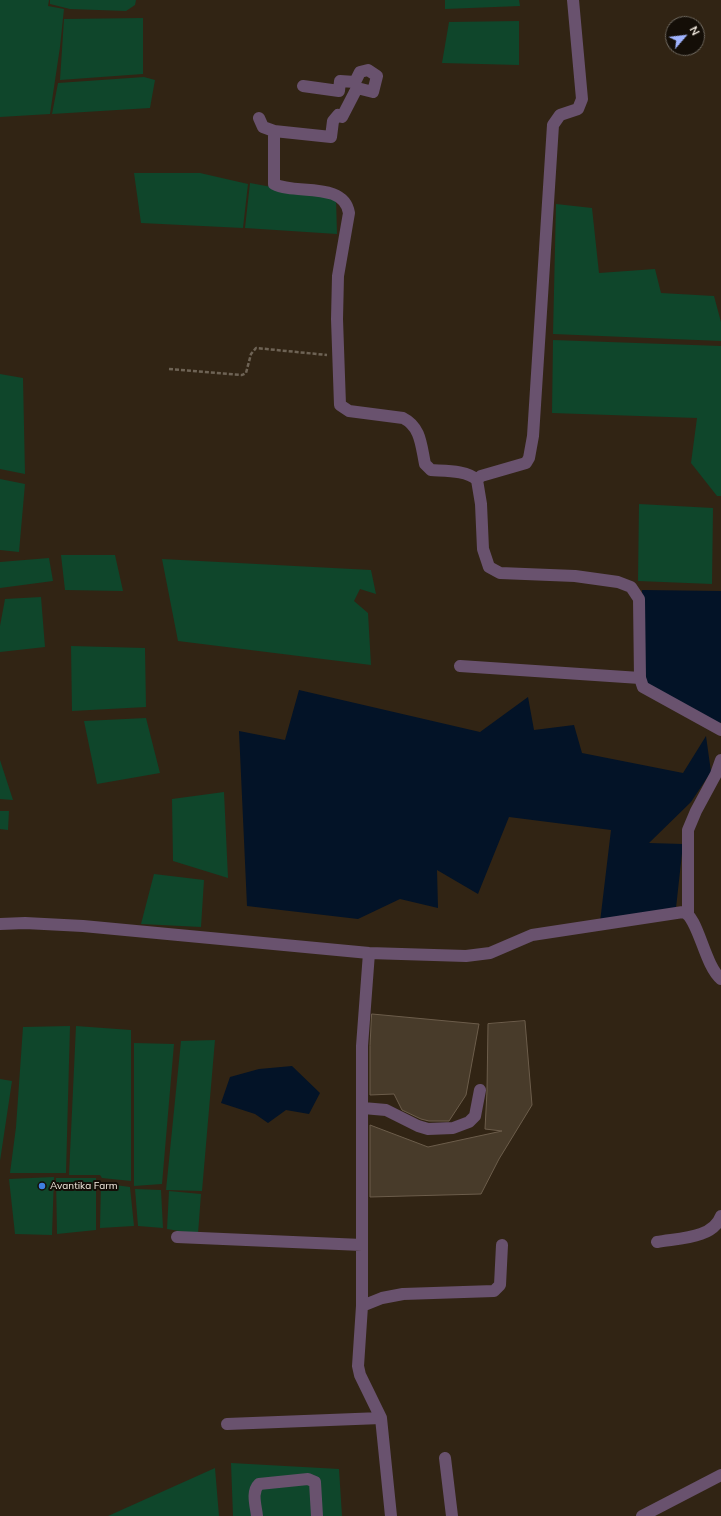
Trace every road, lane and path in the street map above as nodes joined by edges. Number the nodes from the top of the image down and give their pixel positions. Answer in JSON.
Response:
{"nodes":[{"id":1,"x":573,"y":0,"type":"edge"},
{"id":2,"x":302,"y":86,"type":"dead end"},
{"id":3,"x":259,"y":118,"type":"dead end"},
{"id":4,"x":274,"y":130,"type":"junction"},
{"id":5,"x":338,"y":356,"type":"junction"},
{"id":6,"x":169,"y":369,"type":"dead end"},
{"id":7,"x":477,"y":480,"type":"junction"},
{"id":8,"x":460,"y":666,"type":"dead end"},
{"id":9,"x":640,"y":678,"type":"junction"},
{"id":10,"x":721,"y":730,"type":"edge"},
{"id":11,"x":721,"y":760,"type":"edge"},
{"id":12,"x":688,"y":914,"type":"junction"},
{"id":13,"x":0,"y":924,"type":"edge"},
{"id":14,"x":369,"y":953,"type":"junction"},
{"id":15,"x":721,"y":979,"type":"edge"},
{"id":16,"x":480,"y":1090,"type":"dead end"},
{"id":17,"x":363,"y":1108,"type":"junction"},
{"id":18,"x":721,"y":1216,"type":"edge"},
{"id":19,"x":177,"y":1237,"type":"dead end"},
{"id":20,"x":657,"y":1242,"type":"dead end"},
{"id":21,"x":362,"y":1245,"type":"junction"},
{"id":22,"x":502,"y":1245,"type":"dead end"},
{"id":23,"x":362,"y":1306,"type":"junction"},
{"id":24,"x":381,"y":1418,"type":"junction"},
{"id":25,"x":227,"y":1424,"type":"dead end"},
{"id":26,"x":445,"y":1458,"type":"dead end"},
{"id":27,"x":721,"y":1475,"type":"edge"},
{"id":28,"x":644,"y":1515,"type":"edge"},
{"id":29,"x":257,"y":1516,"type":"edge"},
{"id":30,"x":317,"y":1516,"type":"edge"},
{"id":31,"x":391,"y":1516,"type":"edge"},
{"id":32,"x":452,"y":1516,"type":"edge"}],
"edges":[{"from":1,"to":7,"type":"street"},
{"from":2,"to":4,"type":"street"},
{"from":3,"to":4,"type":"street"},
{"from":4,"to":5,"type":"street"},
{"from":5,"to":6,"type":"path"},
{"from":5,"to":7,"type":"street"},
{"from":7,"to":9,"type":"street"},
{"from":8,"to":9,"type":"street"},
{"from":9,"to":10,"type":"street"},
{"from":11,"to":12,"type":"street"},
{"from":12,"to":14,"type":"street"},
{"from":12,"to":15,"type":"street"},
{"from":13,"to":14,"type":"street"},
{"from":14,"to":17,"type":"street"},
{"from":16,"to":17,"type":"street"},
{"from":17,"to":21,"type":"street"},
{"from":18,"to":20,"type":"street"},
{"from":19,"to":21,"type":"street"},
{"from":21,"to":23,"type":"street"},
{"from":22,"to":23,"type":"street"},
{"from":23,"to":24,"type":"street"},
{"from":24,"to":25,"type":"street"},
{"from":24,"to":31,"type":"street"},
{"from":26,"to":32,"type":"street"},
{"from":27,"to":28,"type":"street"},
{"from":29,"to":30,"type":"street"}]}
